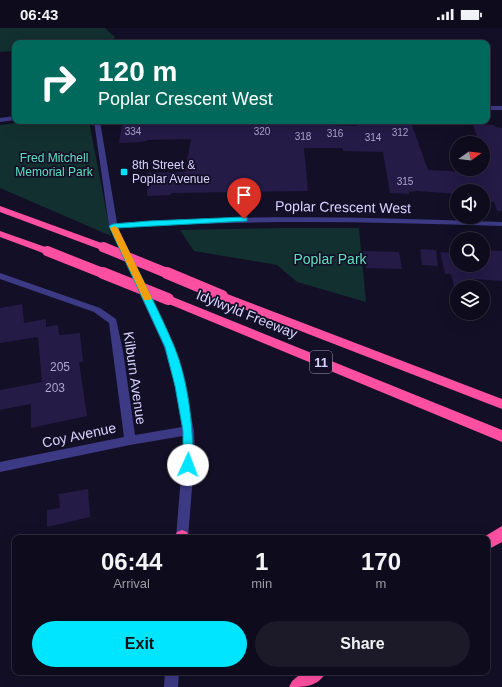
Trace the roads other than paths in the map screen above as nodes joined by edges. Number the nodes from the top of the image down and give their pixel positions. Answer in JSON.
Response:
{"nodes":[{"id":1,"x":490,"y":108,"type":"edge"},
{"id":2,"x":502,"y":108,"type":"edge"},
{"id":3,"x":12,"y":118,"type":"edge"},
{"id":4,"x":0,"y":120,"type":"edge"},
{"id":5,"x":97,"y":124,"type":"edge"},
{"id":6,"x":0,"y":209,"type":"edge"},
{"id":7,"x":502,"y":224,"type":"edge"},
{"id":8,"x":113,"y":226,"type":"junction"},
{"id":9,"x":0,"y":234,"type":"edge"},
{"id":10,"x":0,"y":276,"type":"edge"},
{"id":11,"x":502,"y":404,"type":"edge"},
{"id":12,"x":188,"y":431,"type":"junction"},
{"id":13,"x":502,"y":436,"type":"edge"},
{"id":14,"x":130,"y":440,"type":"junction"},
{"id":15,"x":0,"y":467,"type":"edge"},
{"id":16,"x":502,"y":533,"type":"edge"},
{"id":17,"x":182,"y":535,"type":"edge"},
{"id":18,"x":490,"y":541,"type":"edge"},
{"id":19,"x":172,"y":675,"type":"edge"},
{"id":20,"x":312,"y":675,"type":"edge"},
{"id":21,"x":171,"y":687,"type":"edge"},
{"id":22,"x":298,"y":687,"type":"edge"}],
"edges":[{"from":1,"to":2,"type":"street"},
{"from":3,"to":4,"type":"street"},
{"from":5,"to":8,"type":"street"},
{"from":6,"to":11,"type":"highway","name":"Idylwyld Freeway","number":"11","bridge":true},
{"from":7,"to":8,"type":"street","name":"Poplar Crescent West"},
{"from":8,"to":12,"type":"street"},
{"from":9,"to":13,"type":"highway","name":"Idylwyld Freeway","number":"11","bridge":true},
{"from":10,"to":14,"type":"street","name":"Kilburn Avenue"},
{"from":12,"to":14,"type":"street","name":"Coy Avenue"},
{"from":12,"to":17,"type":"street"},
{"from":14,"to":15,"type":"street","name":"Coy Avenue"},
{"from":16,"to":18,"type":"highway"},
{"from":19,"to":21,"type":"street"},
{"from":20,"to":22,"type":"highway"}]}
